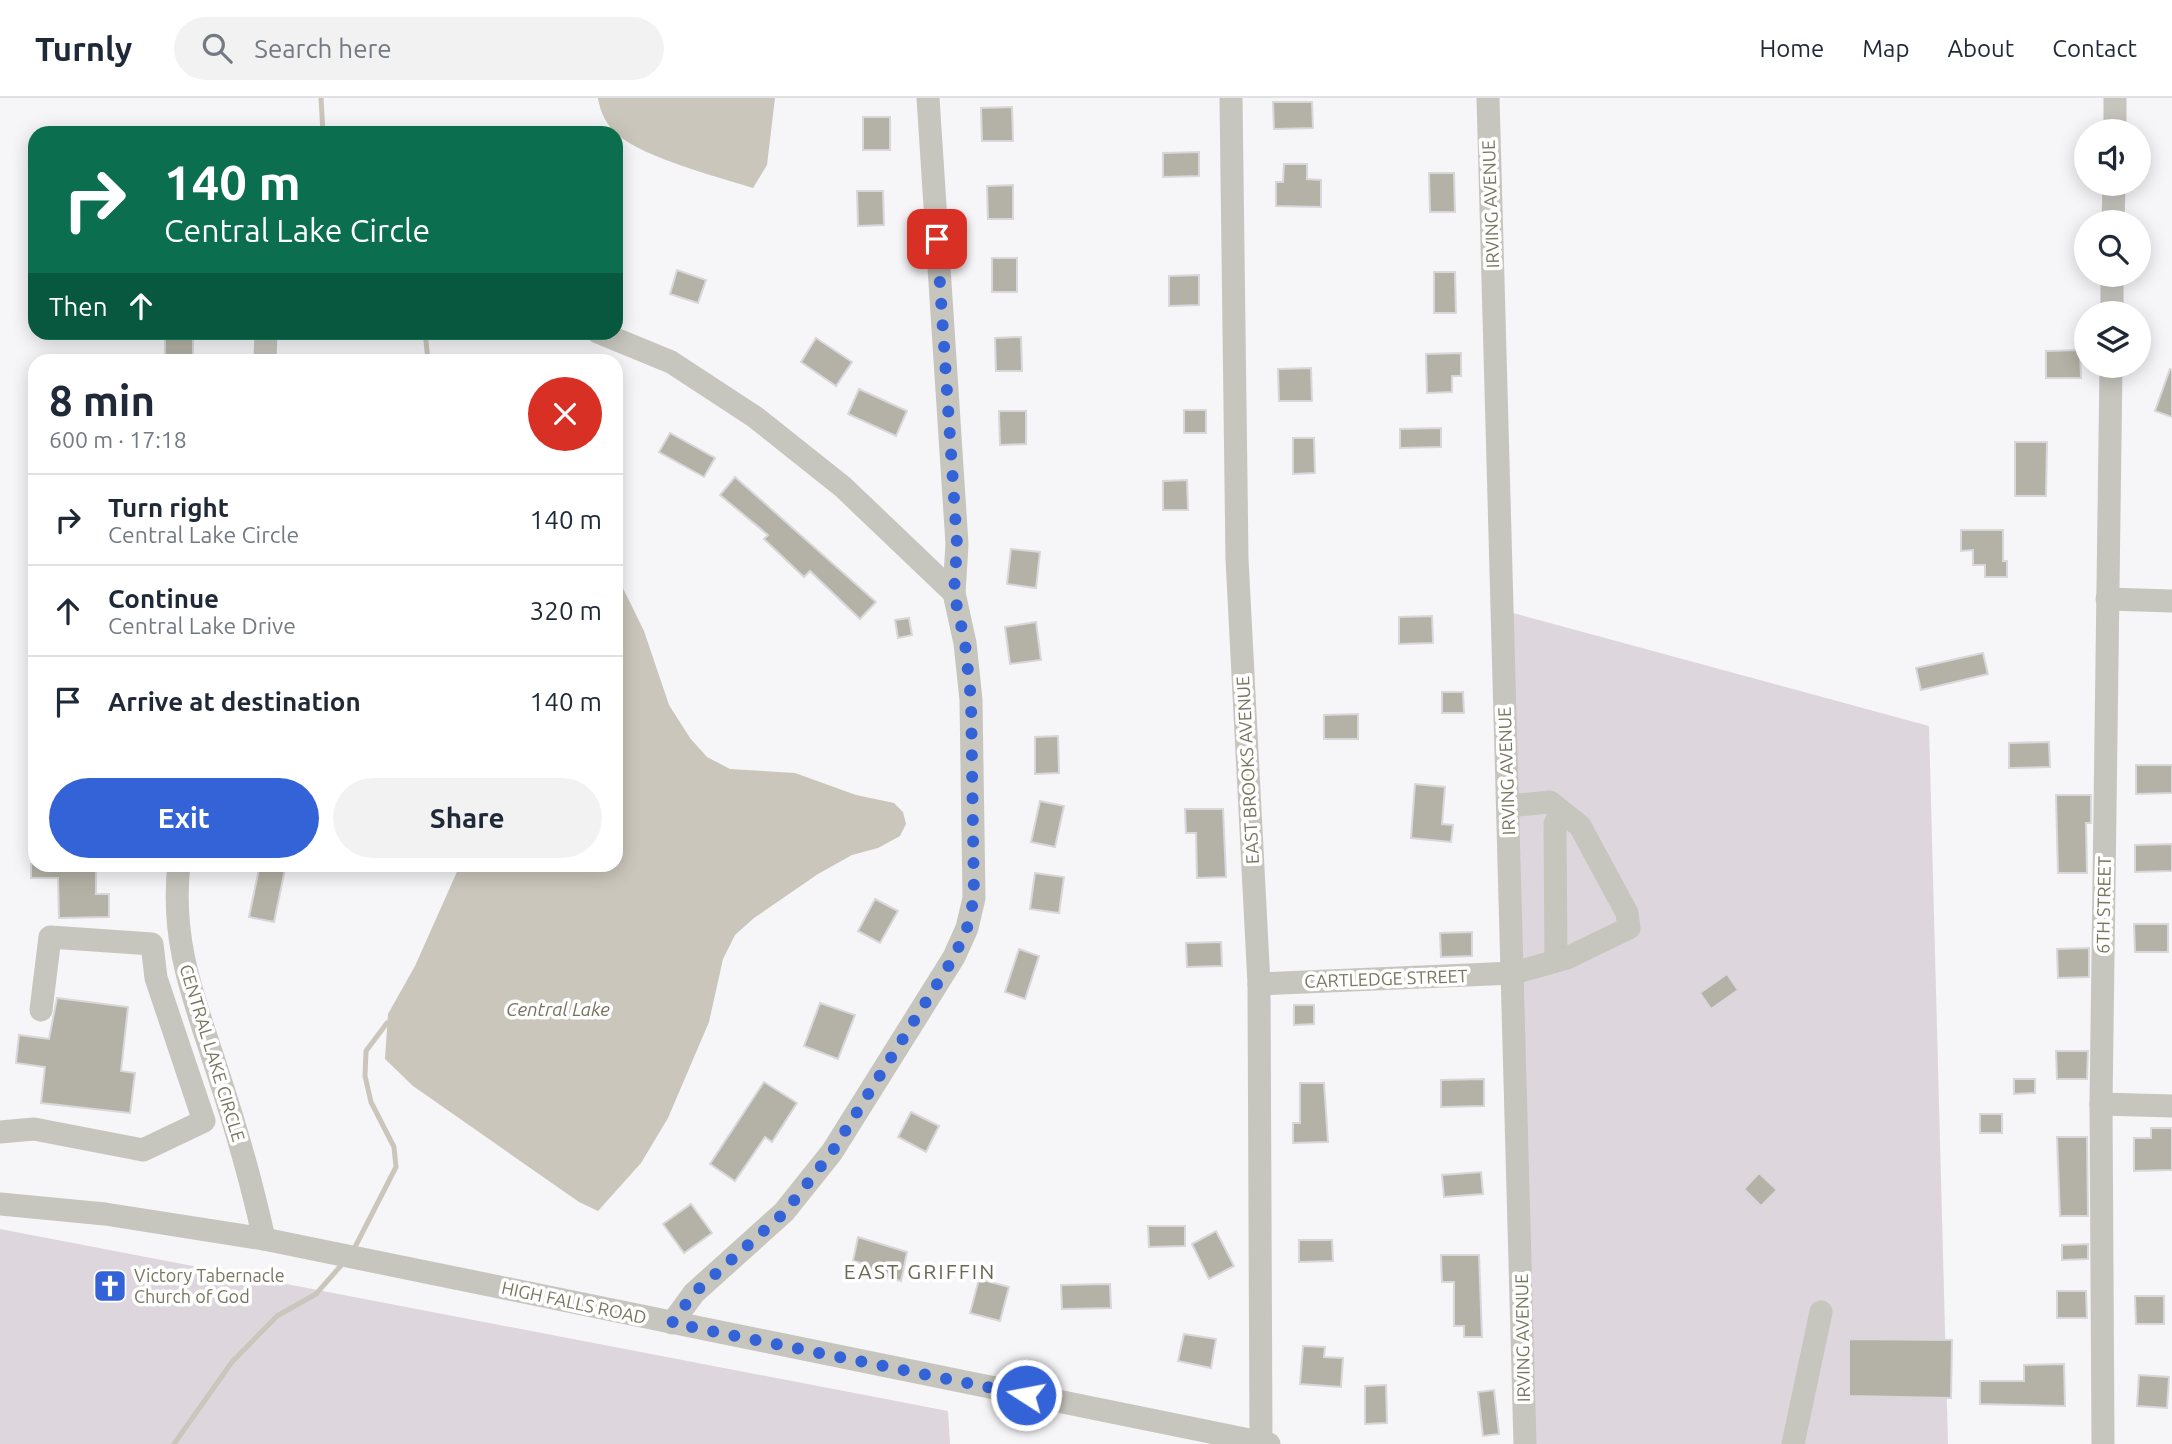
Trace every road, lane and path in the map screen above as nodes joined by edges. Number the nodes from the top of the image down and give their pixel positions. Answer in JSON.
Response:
{"nodes":[{"id":1,"x":928,"y":98,"type":"edge"},
{"id":2,"x":1231,"y":98,"type":"edge"},
{"id":3,"x":1488,"y":98,"type":"edge"},
{"id":4,"x":2115,"y":98,"type":"edge"},
{"id":5,"x":2115,"y":119,"type":"edge"},
{"id":6,"x":617,"y":340,"type":"edge"},
{"id":7,"x":2111,"y":378,"type":"edge"},
{"id":8,"x":954,"y":593,"type":"junction"},
{"id":9,"x":2107,"y":599,"type":"junction"},
{"id":10,"x":2172,"y":601,"type":"edge"},
{"id":11,"x":1508,"y":806,"type":"junction"},
{"id":12,"x":1561,"y":812,"type":"junction"},
{"id":13,"x":179,"y":872,"type":"edge"},
{"id":14,"x":179,"y":940,"type":"junction"},
{"id":15,"x":152,"y":944,"type":"junction"},
{"id":16,"x":1556,"y":961,"type":"junction"},
{"id":17,"x":1514,"y":973,"type":"junction"},
{"id":18,"x":1259,"y":984,"type":"junction"},
{"id":19,"x":41,"y":1010,"type":"dead end"},
{"id":20,"x":2101,"y":1104,"type":"junction"},
{"id":21,"x":2172,"y":1107,"type":"edge"},
{"id":22,"x":0,"y":1132,"type":"edge"},
{"id":23,"x":0,"y":1205,"type":"edge"},
{"id":24,"x":264,"y":1239,"type":"junction"},
{"id":25,"x":1821,"y":1312,"type":"dead end"},
{"id":26,"x":672,"y":1323,"type":"junction"},
{"id":27,"x":1263,"y":1443,"type":"edge"},
{"id":28,"x":1525,"y":1444,"type":"edge"},
{"id":29,"x":1793,"y":1444,"type":"edge"},
{"id":30,"x":2103,"y":1444,"type":"edge"}],
"edges":[{"from":1,"to":8,"type":"street"},
{"from":2,"to":18,"type":"street","name":"EAST BROOKS AVENUE"},
{"from":3,"to":11,"type":"street","name":"IRVING AVENUE"},
{"from":4,"to":5,"type":"street"},
{"from":6,"to":8,"type":"street"},
{"from":7,"to":9,"type":"street","name":"6TH STREET"},
{"from":8,"to":26,"type":"street"},
{"from":9,"to":10,"type":"street"},
{"from":9,"to":20,"type":"street","name":"6TH STREET"},
{"from":11,"to":12,"type":"street"},
{"from":11,"to":17,"type":"street","name":"IRVING AVENUE"},
{"from":12,"to":16,"type":"street"},
{"from":12,"to":16,"type":"street","name":"CARTLEDGE STREET"},
{"from":13,"to":14,"type":"street","name":"CENTRAL LAKE CIRCLE"},
{"from":14,"to":15,"type":"street"},
{"from":14,"to":24,"type":"street","name":"CENTRAL LAKE CIRCLE"},
{"from":15,"to":19,"type":"street"},
{"from":15,"to":22,"type":"street"},
{"from":16,"to":17,"type":"street","name":"CARTLEDGE STREET"},
{"from":17,"to":18,"type":"street","name":"CARTLEDGE STREET"},
{"from":17,"to":28,"type":"street","name":"IRVING AVENUE"},
{"from":18,"to":27,"type":"street","name":"EAST BROOKS AVENUE"},
{"from":20,"to":21,"type":"street"},
{"from":20,"to":30,"type":"street","name":"6TH STREET"},
{"from":23,"to":24,"type":"street","name":"HIGH FALLS ROAD"},
{"from":24,"to":26,"type":"street","name":"HIGH FALLS ROAD"},
{"from":25,"to":29,"type":"street"},
{"from":26,"to":27,"type":"street","name":"HIGH FALLS ROAD"}]}
